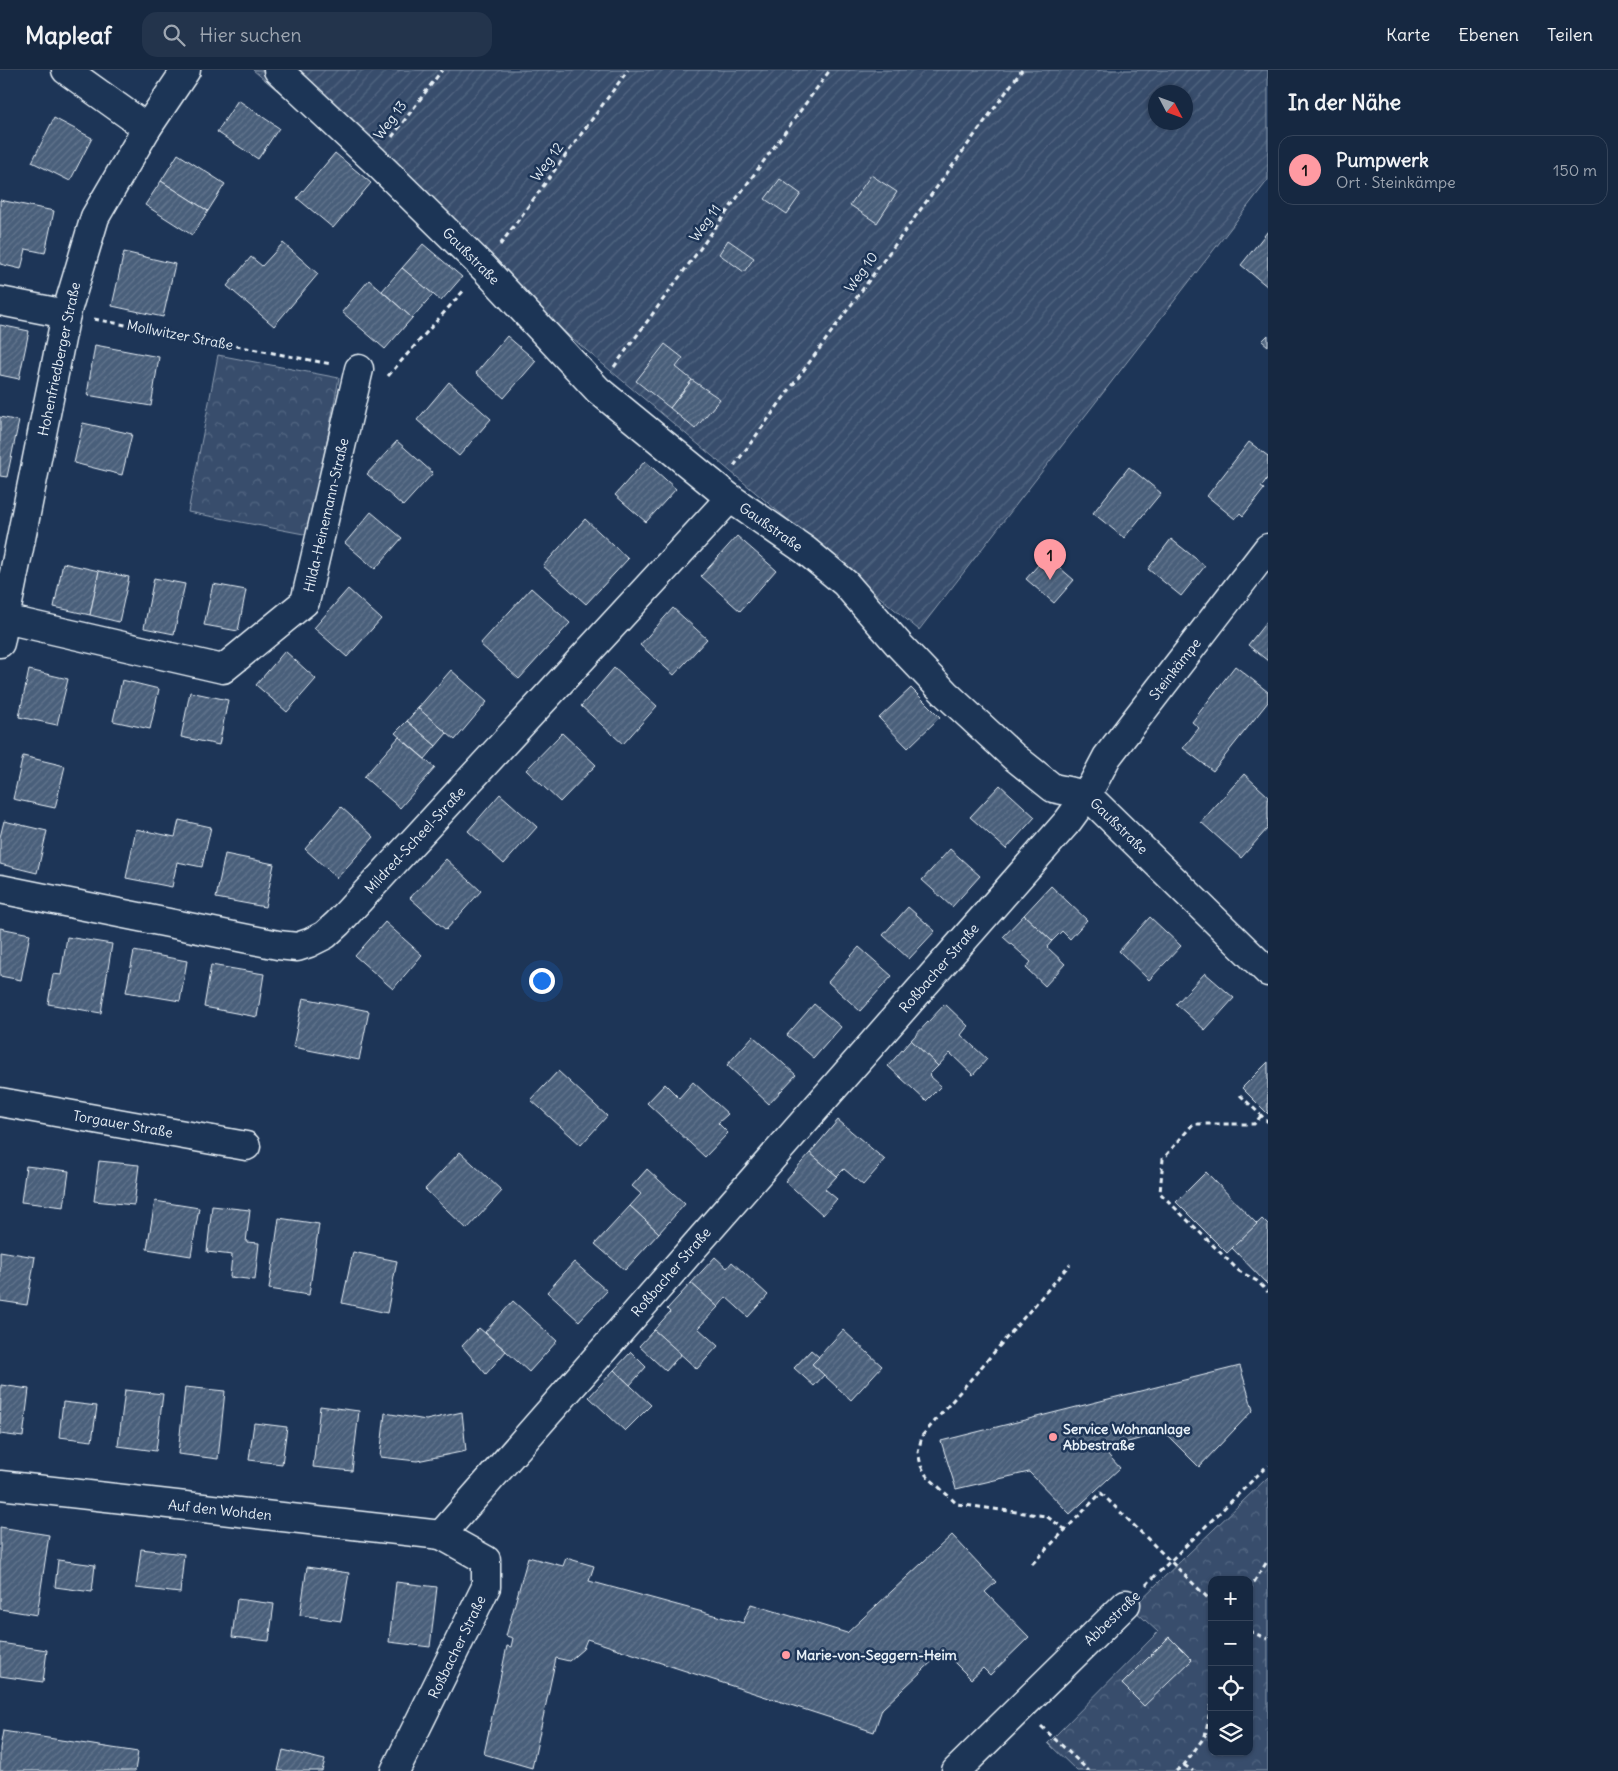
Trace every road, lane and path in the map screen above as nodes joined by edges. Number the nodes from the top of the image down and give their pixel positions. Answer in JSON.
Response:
{"nodes":[{"id":1,"x":66,"y":70,"type":"edge"},
{"id":2,"x":186,"y":70,"type":"edge"},
{"id":3,"x":278,"y":70,"type":"edge"},
{"id":4,"x":442,"y":70,"type":"edge"},
{"id":5,"x":628,"y":70,"type":"edge"},
{"id":6,"x":830,"y":70,"type":"edge"},
{"id":7,"x":1022,"y":70,"type":"edge"},
{"id":8,"x":147,"y":128,"type":"junction"},
{"id":9,"x":374,"y":160,"type":"junction"},
{"id":10,"x":484,"y":268,"type":"junction"},
{"id":11,"x":0,"y":301,"type":"edge"},
{"id":12,"x":66,"y":314,"type":"junction"},
{"id":13,"x":360,"y":369,"type":"junction"},
{"id":14,"x":598,"y":390,"type":"junction"},
{"id":15,"x":724,"y":493,"type":"junction"},
{"id":16,"x":1268,"y":548,"type":"edge"},
{"id":17,"x":4,"y":614,"type":"edge"},
{"id":18,"x":1087,"y":795,"type":"junction"},
{"id":19,"x":0,"y":889,"type":"edge"},
{"id":20,"x":1268,"y":972,"type":"edge"},
{"id":21,"x":1240,"y":1096,"type":"dead end"},
{"id":22,"x":0,"y":1102,"type":"edge"},
{"id":23,"x":1261,"y":1116,"type":"junction"},
{"id":24,"x":1268,"y":1122,"type":"edge"},
{"id":25,"x":246,"y":1146,"type":"dead end"},
{"id":26,"x":1070,"y":1264,"type":"dead end"},
{"id":27,"x":1268,"y":1292,"type":"edge"},
{"id":28,"x":1268,"y":1465,"type":"edge"},
{"id":29,"x":0,"y":1485,"type":"edge"},
{"id":30,"x":1066,"y":1530,"type":"junction"},
{"id":31,"x":440,"y":1535,"type":"junction"},
{"id":32,"x":1268,"y":1560,"type":"edge"},
{"id":33,"x":1170,"y":1561,"type":"junction"},
{"id":34,"x":1032,"y":1564,"type":"dead end"},
{"id":35,"x":1253,"y":1584,"type":"edge"},
{"id":36,"x":1208,"y":1598,"type":"edge"},
{"id":37,"x":1126,"y":1604,"type":"joint"},
{"id":38,"x":1253,"y":1633,"type":"edge"},
{"id":39,"x":1268,"y":1639,"type":"edge"},
{"id":40,"x":1020,"y":1708,"type":"junction"},
{"id":41,"x":1210,"y":1711,"type":"edge"},
{"id":42,"x":1184,"y":1765,"type":"junction"},
{"id":43,"x":395,"y":1771,"type":"edge"},
{"id":44,"x":956,"y":1771,"type":"edge"},
{"id":45,"x":1089,"y":1771,"type":"edge"},
{"id":46,"x":1176,"y":1771,"type":"edge"},
{"id":47,"x":1194,"y":1771,"type":"edge"}],
"edges":[{"from":1,"to":8,"type":"street"},
{"from":2,"to":8,"type":"street","name":"Hohenfriedberger Straße"},
{"from":3,"to":9,"type":"street","name":"Gaußstraße"},
{"from":4,"to":9,"type":"path","name":"Weg 13"},
{"from":5,"to":10,"type":"path","name":"Weg 12"},
{"from":6,"to":14,"type":"path","name":"Weg 11"},
{"from":7,"to":15,"type":"path","name":"Weg 10"},
{"from":8,"to":12,"type":"street","name":"Hohenfriedberger Straße"},
{"from":9,"to":10,"type":"street","name":"Gaußstraße"},
{"from":10,"to":13,"type":"path","name":"Weg 12"},
{"from":10,"to":14,"type":"street","name":"Gaußstraße"},
{"from":11,"to":12,"type":"street"},
{"from":12,"to":13,"type":"path","name":"Mollwitzer Straße"},
{"from":12,"to":17,"type":"street","name":"Hohenfriedberger Straße"},
{"from":13,"to":17,"type":"street","name":"Hilda-Heinemann-Straße"},
{"from":14,"to":15,"type":"street","name":"Gaußstraße"},
{"from":15,"to":18,"type":"street","name":"Gaußstraße"},
{"from":15,"to":19,"type":"street","name":"Mildred-Scheel-Straße"},
{"from":16,"to":18,"type":"street","name":"Steinkämpe"},
{"from":18,"to":20,"type":"street","name":"Gaußstraße"},
{"from":18,"to":31,"type":"street","name":"Roßbacher Straße"},
{"from":21,"to":23,"type":"path"},
{"from":22,"to":25,"type":"street","name":"Torgauer Straße"},
{"from":23,"to":24,"type":"path"},
{"from":23,"to":27,"type":"path"},
{"from":26,"to":30,"type":"path"},
{"from":28,"to":33,"type":"path","name":"Abbestraße"},
{"from":29,"to":31,"type":"street","name":"Auf den Wohden"},
{"from":30,"to":33,"type":"path"},
{"from":30,"to":34,"type":"path"},
{"from":31,"to":43,"type":"street","name":"Roßbacher Straße"},
{"from":32,"to":35,"type":"path"},
{"from":33,"to":36,"type":"path"},
{"from":33,"to":37,"type":"path","name":"Abbestraße"},
{"from":37,"to":40,"type":"street","name":"Abbestraße"},
{"from":38,"to":39,"type":"path"},
{"from":40,"to":44,"type":"street","name":"Abbestraße"},
{"from":40,"to":45,"type":"path"},
{"from":41,"to":42,"type":"path"},
{"from":42,"to":46,"type":"path"},
{"from":42,"to":47,"type":"path"}]}
